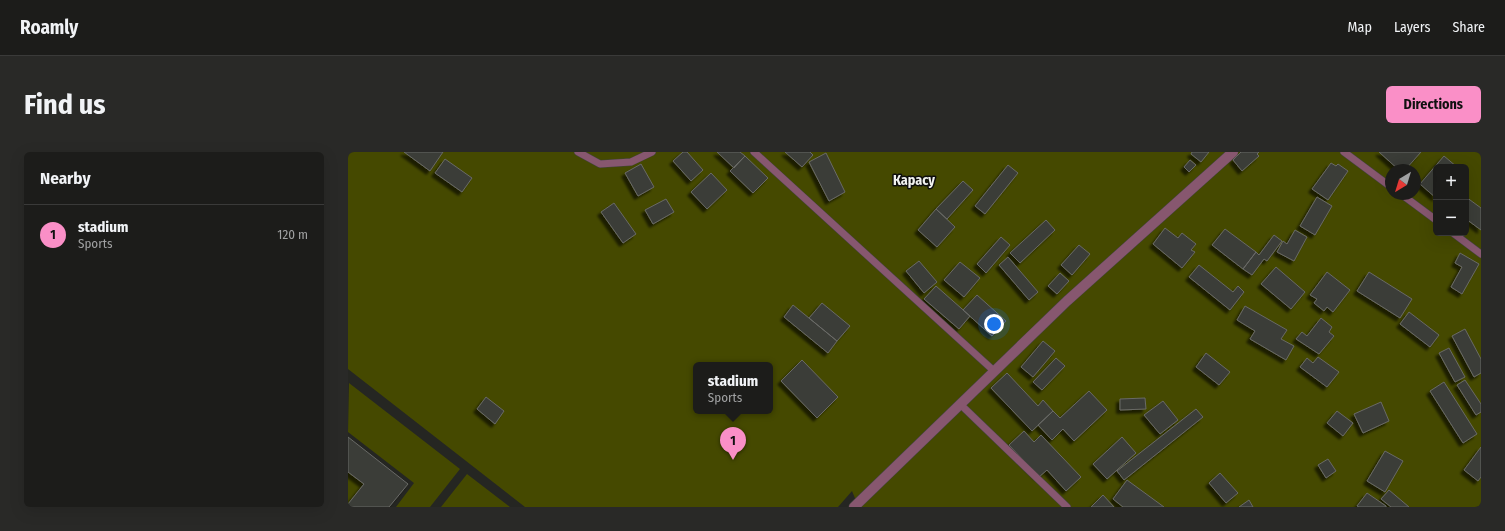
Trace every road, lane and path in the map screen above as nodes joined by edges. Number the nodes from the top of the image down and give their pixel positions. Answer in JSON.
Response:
{"nodes":[{"id":1,"x":578,"y":152,"type":"edge"},
{"id":2,"x":652,"y":152,"type":"edge"},
{"id":3,"x":754,"y":152,"type":"edge"},
{"id":4,"x":1233,"y":152,"type":"edge"},
{"id":5,"x":1344,"y":152,"type":"edge"},
{"id":6,"x":1385,"y":183,"type":"edge"},
{"id":7,"x":1409,"y":200,"type":"edge"},
{"id":8,"x":1433,"y":218,"type":"edge"},
{"id":9,"x":1457,"y":236,"type":"edge"},
{"id":10,"x":1481,"y":254,"type":"edge"},
{"id":11,"x":994,"y":371,"type":"junction"},
{"id":12,"x":960,"y":404,"type":"junction"},
{"id":13,"x":854,"y":507,"type":"edge"},
{"id":14,"x":1067,"y":507,"type":"edge"}],
"edges":[{"from":1,"to":2,"type":"lane"},
{"from":3,"to":11,"type":"lane"},
{"from":4,"to":11,"type":"street"},
{"from":5,"to":6,"type":"lane"},
{"from":7,"to":8,"type":"lane"},
{"from":9,"to":10,"type":"lane"},
{"from":11,"to":12,"type":"street"},
{"from":12,"to":13,"type":"street"},
{"from":12,"to":14,"type":"lane"}]}
